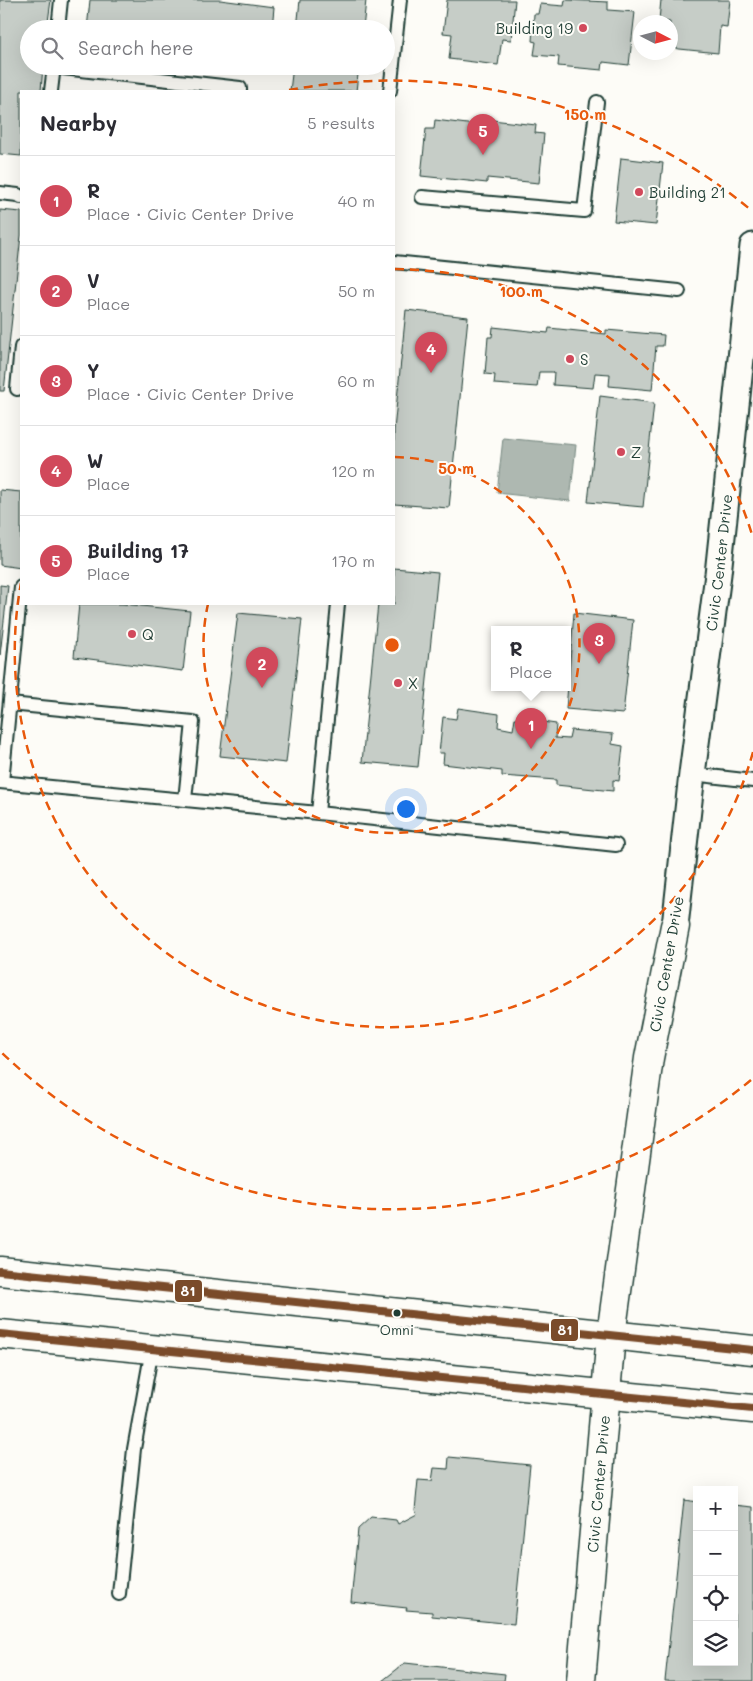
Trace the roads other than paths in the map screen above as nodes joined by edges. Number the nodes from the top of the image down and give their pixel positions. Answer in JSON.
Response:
{"nodes":[{"id":1,"x":62,"y":0,"type":"edge"},
{"id":2,"x":400,"y":0,"type":"edge"},
{"id":3,"x":59,"y":20,"type":"edge"},
{"id":4,"x":395,"y":46,"type":"edge"},
{"id":5,"x":53,"y":75,"type":"edge"},
{"id":6,"x":125,"y":75,"type":"edge"},
{"id":7,"x":392,"y":75,"type":"edge"},
{"id":8,"x":51,"y":90,"type":"edge"},
{"id":9,"x":240,"y":90,"type":"edge"},
{"id":10,"x":390,"y":90,"type":"edge"},
{"id":11,"x":597,"y":102,"type":"dead end"},
{"id":12,"x":0,"y":193,"type":"edge"},
{"id":13,"x":20,"y":196,"type":"edge"},
{"id":14,"x":422,"y":197,"type":"dead end"},
{"id":15,"x":752,"y":261,"type":"edge"},
{"id":16,"x":395,"y":262,"type":"edge"},
{"id":17,"x":679,"y":291,"type":"dead end"},
{"id":18,"x":20,"y":358,"type":"edge"},
{"id":19,"x":17,"y":389,"type":"dead end"},
{"id":20,"x":20,"y":598,"type":"edge"},
{"id":21,"x":338,"y":605,"type":"edge"},
{"id":22,"x":10,"y":704,"type":"junction"},
{"id":23,"x":692,"y":774,"type":"junction"},
{"id":24,"x":753,"y":781,"type":"edge"},
{"id":25,"x":1,"y":782,"type":"edge"},
{"id":26,"x":185,"y":800,"type":"junction"},
{"id":27,"x":318,"y":813,"type":"junction"},
{"id":28,"x":616,"y":845,"type":"dead end"},
{"id":29,"x":675,"y":926,"type":"joint"},
{"id":30,"x":0,"y":1271,"type":"edge"},
{"id":31,"x":0,"y":1334,"type":"edge"},
{"id":32,"x":611,"y":1335,"type":"junction"},
{"id":33,"x":152,"y":1349,"type":"junction"},
{"id":34,"x":753,"y":1350,"type":"edge"},
{"id":35,"x":606,"y":1394,"type":"junction"},
{"id":36,"x":753,"y":1409,"type":"edge"},
{"id":37,"x":119,"y":1594,"type":"dead end"},
{"id":38,"x":581,"y":1681,"type":"edge"}],
"edges":[{"from":1,"to":3,"type":"lane"},
{"from":2,"to":4,"type":"lane"},
{"from":5,"to":8,"type":"lane"},
{"from":6,"to":9,"type":"lane"},
{"from":7,"to":10,"type":"lane"},
{"from":11,"to":14,"type":"lane"},
{"from":12,"to":13,"type":"lane"},
{"from":15,"to":23,"type":"street","name":"Civic Center Drive"},
{"from":16,"to":17,"type":"lane"},
{"from":18,"to":19,"type":"lane"},
{"from":20,"to":22,"type":"lane"},
{"from":21,"to":27,"type":"lane"},
{"from":22,"to":25,"type":"lane"},
{"from":22,"to":26,"type":"lane"},
{"from":23,"to":24,"type":"lane"},
{"from":23,"to":29,"type":"street","name":"Civic Center Drive"},
{"from":25,"to":26,"type":"lane"},
{"from":26,"to":27,"type":"lane"},
{"from":27,"to":28,"type":"lane"},
{"from":29,"to":32,"type":"main road","name":"Civic Center Drive"},
{"from":30,"to":32,"type":"main road"},
{"from":31,"to":33,"type":"main road"},
{"from":32,"to":34,"type":"main road"},
{"from":32,"to":35,"type":"main road","name":"Civic Center Drive"},
{"from":33,"to":35,"type":"main road"},
{"from":33,"to":37,"type":"lane"},
{"from":35,"to":36,"type":"main road"},
{"from":35,"to":38,"type":"main road","name":"Civic Center Drive"}]}
